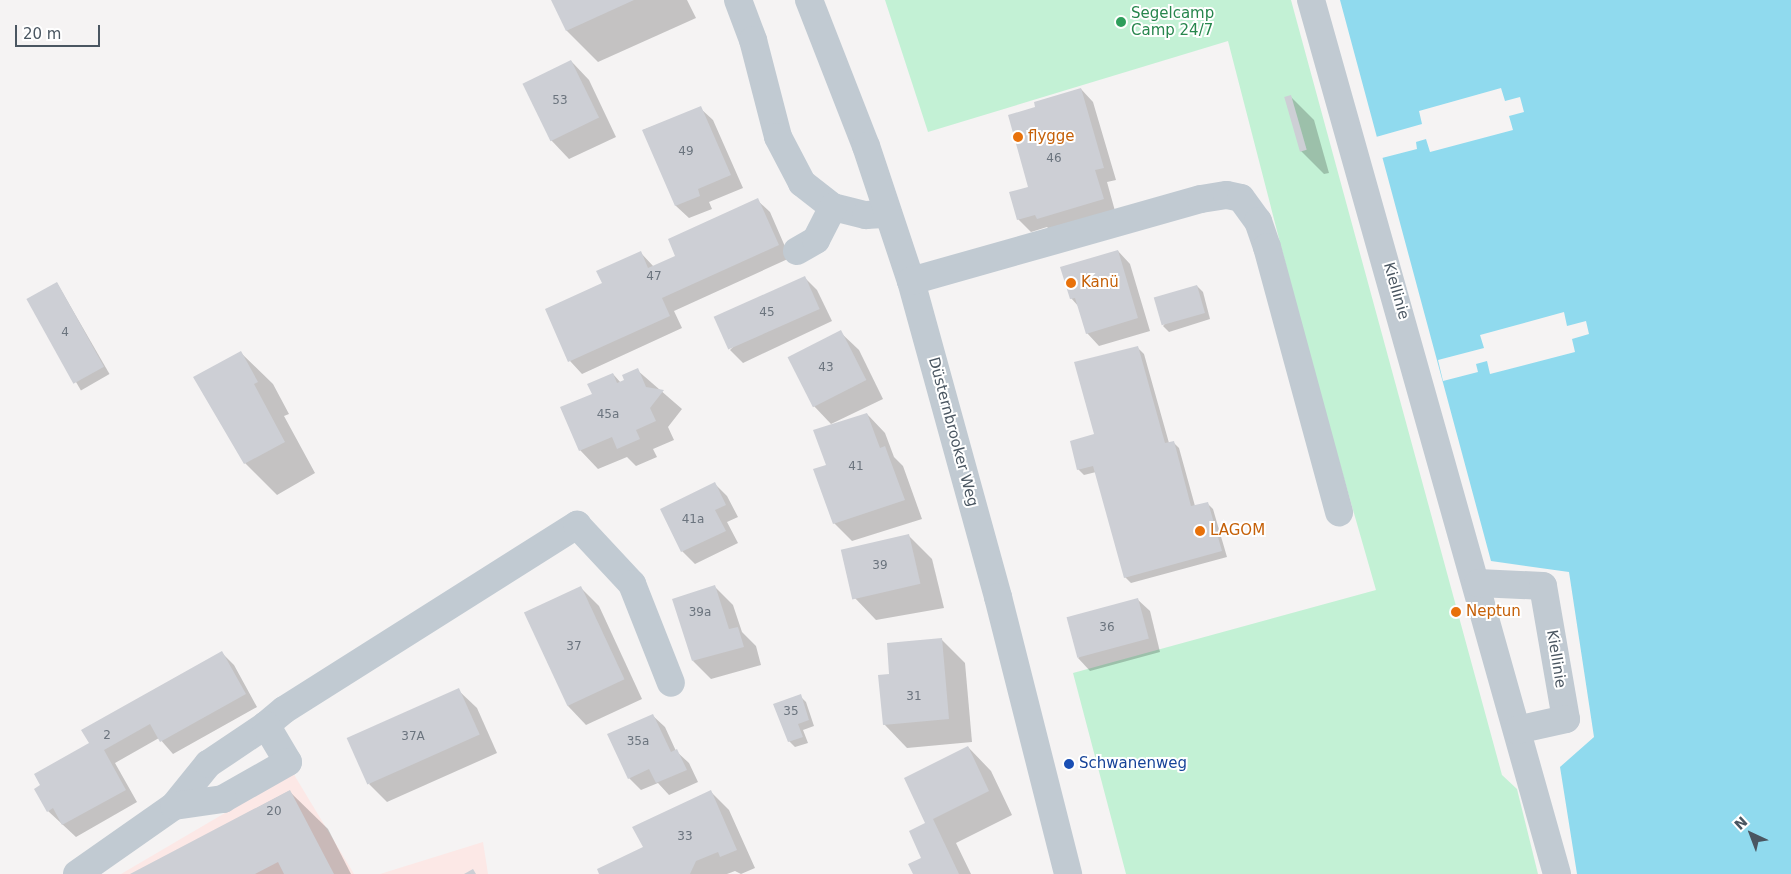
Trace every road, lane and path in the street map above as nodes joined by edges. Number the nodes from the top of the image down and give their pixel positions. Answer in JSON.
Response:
{"nodes":[{"id":1,"x":738,"y":0,"type":"edge"},
{"id":2,"x":809,"y":0,"type":"edge"},
{"id":3,"x":1311,"y":0,"type":"edge"},
{"id":4,"x":834,"y":207,"type":"junction"},
{"id":5,"x":888,"y":214,"type":"junction"},
{"id":6,"x":796,"y":251,"type":"dead end"},
{"id":7,"x":911,"y":281,"type":"junction"},
{"id":8,"x":1339,"y":512,"type":"dead end"},
{"id":9,"x":1478,"y":583,"type":"junction"},
{"id":10,"x":671,"y":683,"type":"dead end"},
{"id":11,"x":266,"y":725,"type":"junction"},
{"id":12,"x":1517,"y":730,"type":"junction"},
{"id":13,"x":174,"y":806,"type":"junction"},
{"id":14,"x":76,"y":874,"type":"edge"},
{"id":15,"x":1068,"y":874,"type":"edge"},
{"id":16,"x":1557,"y":874,"type":"edge"}],
"edges":[{"from":1,"to":4,"type":"street"},
{"from":2,"to":5,"type":"street","name":"Düsternbrooker Weg"},
{"from":3,"to":9,"type":"street","name":"Kiellinie"},
{"from":4,"to":5,"type":"street"},
{"from":4,"to":6,"type":"street"},
{"from":5,"to":7,"type":"street","name":"Düsternbrooker Weg"},
{"from":7,"to":8,"type":"street"},
{"from":7,"to":15,"type":"street","name":"Düsternbrooker Weg"},
{"from":9,"to":12,"type":"street","name":"Kiellinie"},
{"from":9,"to":12,"type":"street","name":"Kiellinie"},
{"from":10,"to":11,"type":"street"},
{"from":11,"to":13,"type":"street"},
{"from":11,"to":13,"type":"street"},
{"from":12,"to":16,"type":"street","name":"Kiellinie"},
{"from":13,"to":14,"type":"street"}]}
